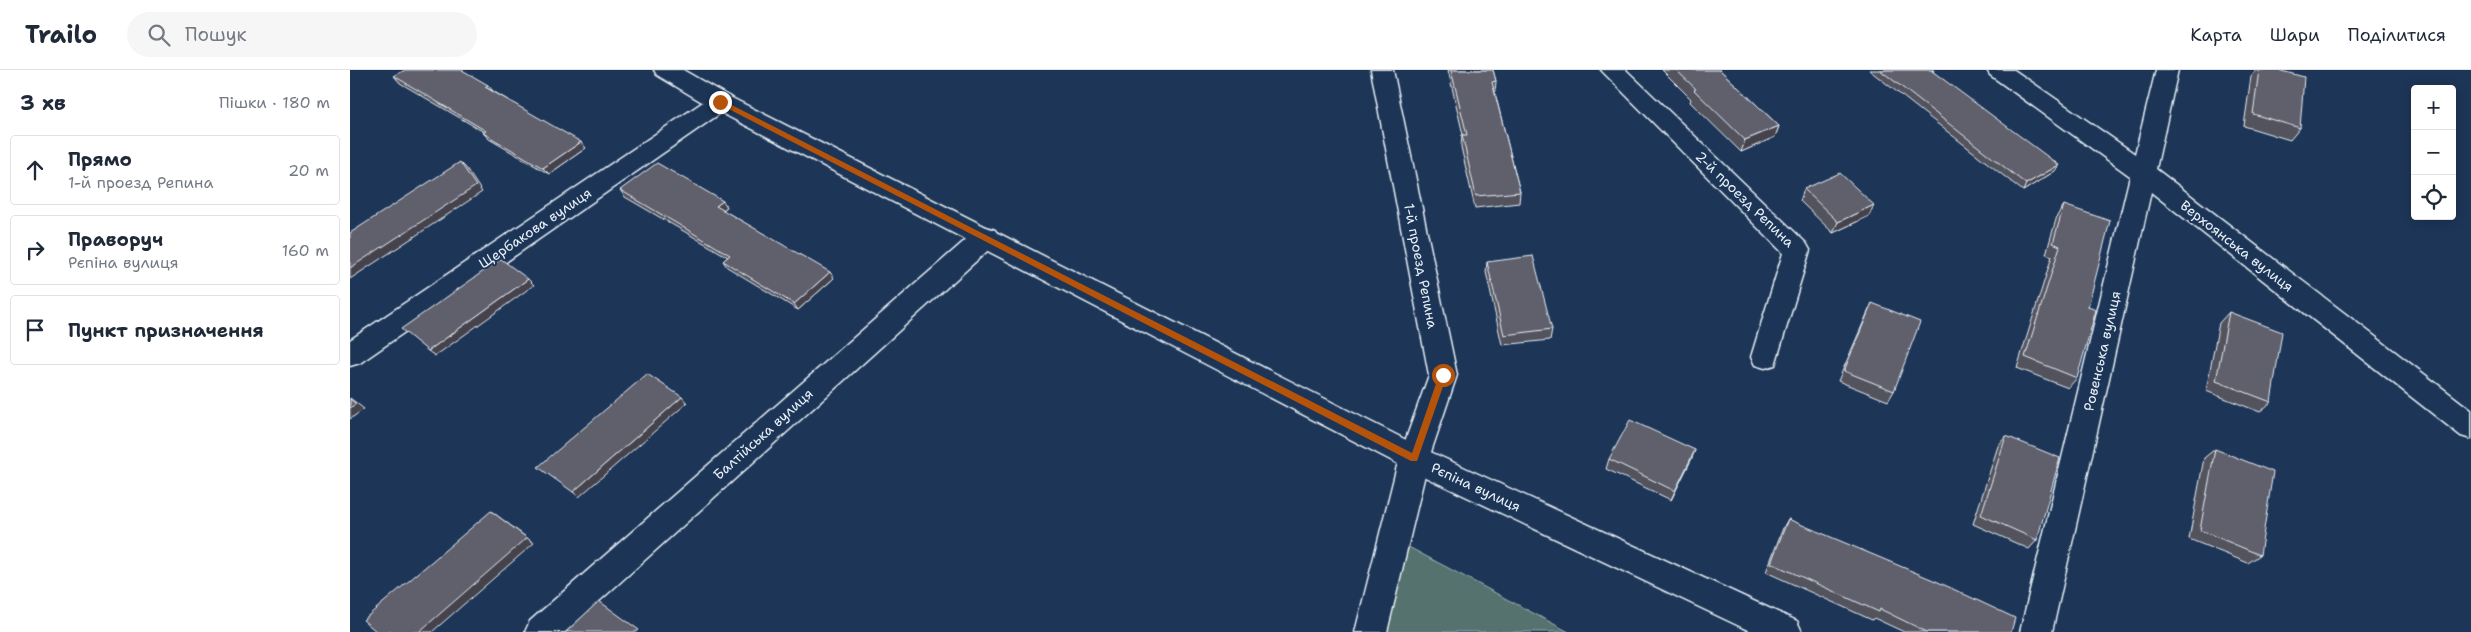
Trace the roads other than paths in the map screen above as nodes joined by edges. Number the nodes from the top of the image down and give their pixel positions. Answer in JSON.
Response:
{"nodes":[{"id":1,"x":665,"y":70,"type":"edge"},
{"id":2,"x":1382,"y":70,"type":"edge"},
{"id":3,"x":1612,"y":70,"type":"edge"},
{"id":4,"x":1998,"y":70,"type":"edge"},
{"id":5,"x":2167,"y":70,"type":"edge"},
{"id":6,"x":720,"y":102,"type":"junction"},
{"id":7,"x":2144,"y":173,"type":"junction"},
{"id":8,"x":986,"y":237,"type":"junction"},
{"id":9,"x":350,"y":355,"type":"edge"},
{"id":10,"x":1765,"y":357,"type":"dead end"},
{"id":11,"x":2471,"y":427,"type":"edge"},
{"id":12,"x":1414,"y":458,"type":"junction"},
{"id":13,"x":541,"y":632,"type":"edge"},
{"id":14,"x":1371,"y":632,"type":"edge"},
{"id":15,"x":1786,"y":632,"type":"edge"},
{"id":16,"x":2036,"y":632,"type":"edge"}],
"edges":[{"from":1,"to":6,"type":"street","name":"Рєпіна вулиця"},
{"from":2,"to":12,"type":"street","name":"1-й проезд Репина"},
{"from":3,"to":10,"type":"street","name":"2-й проезд Репина"},
{"from":4,"to":7,"type":"street","name":"Верхоянська вулиця"},
{"from":5,"to":7,"type":"street","name":"Ровенська вулиця"},
{"from":6,"to":8,"type":"street","name":"Рєпіна вулиця"},
{"from":6,"to":9,"type":"street","name":"Щербакова вулиця"},
{"from":7,"to":11,"type":"street","name":"Верхоянська вулиця"},
{"from":7,"to":16,"type":"street","name":"Ровенська вулиця"},
{"from":8,"to":12,"type":"street","name":"Рєпіна вулиця"},
{"from":8,"to":13,"type":"street","name":"Балтійська вулиця"},
{"from":12,"to":14,"type":"street","name":"1-й проезд Репина"},
{"from":12,"to":15,"type":"street","name":"Рєпіна вулиця"}]}
